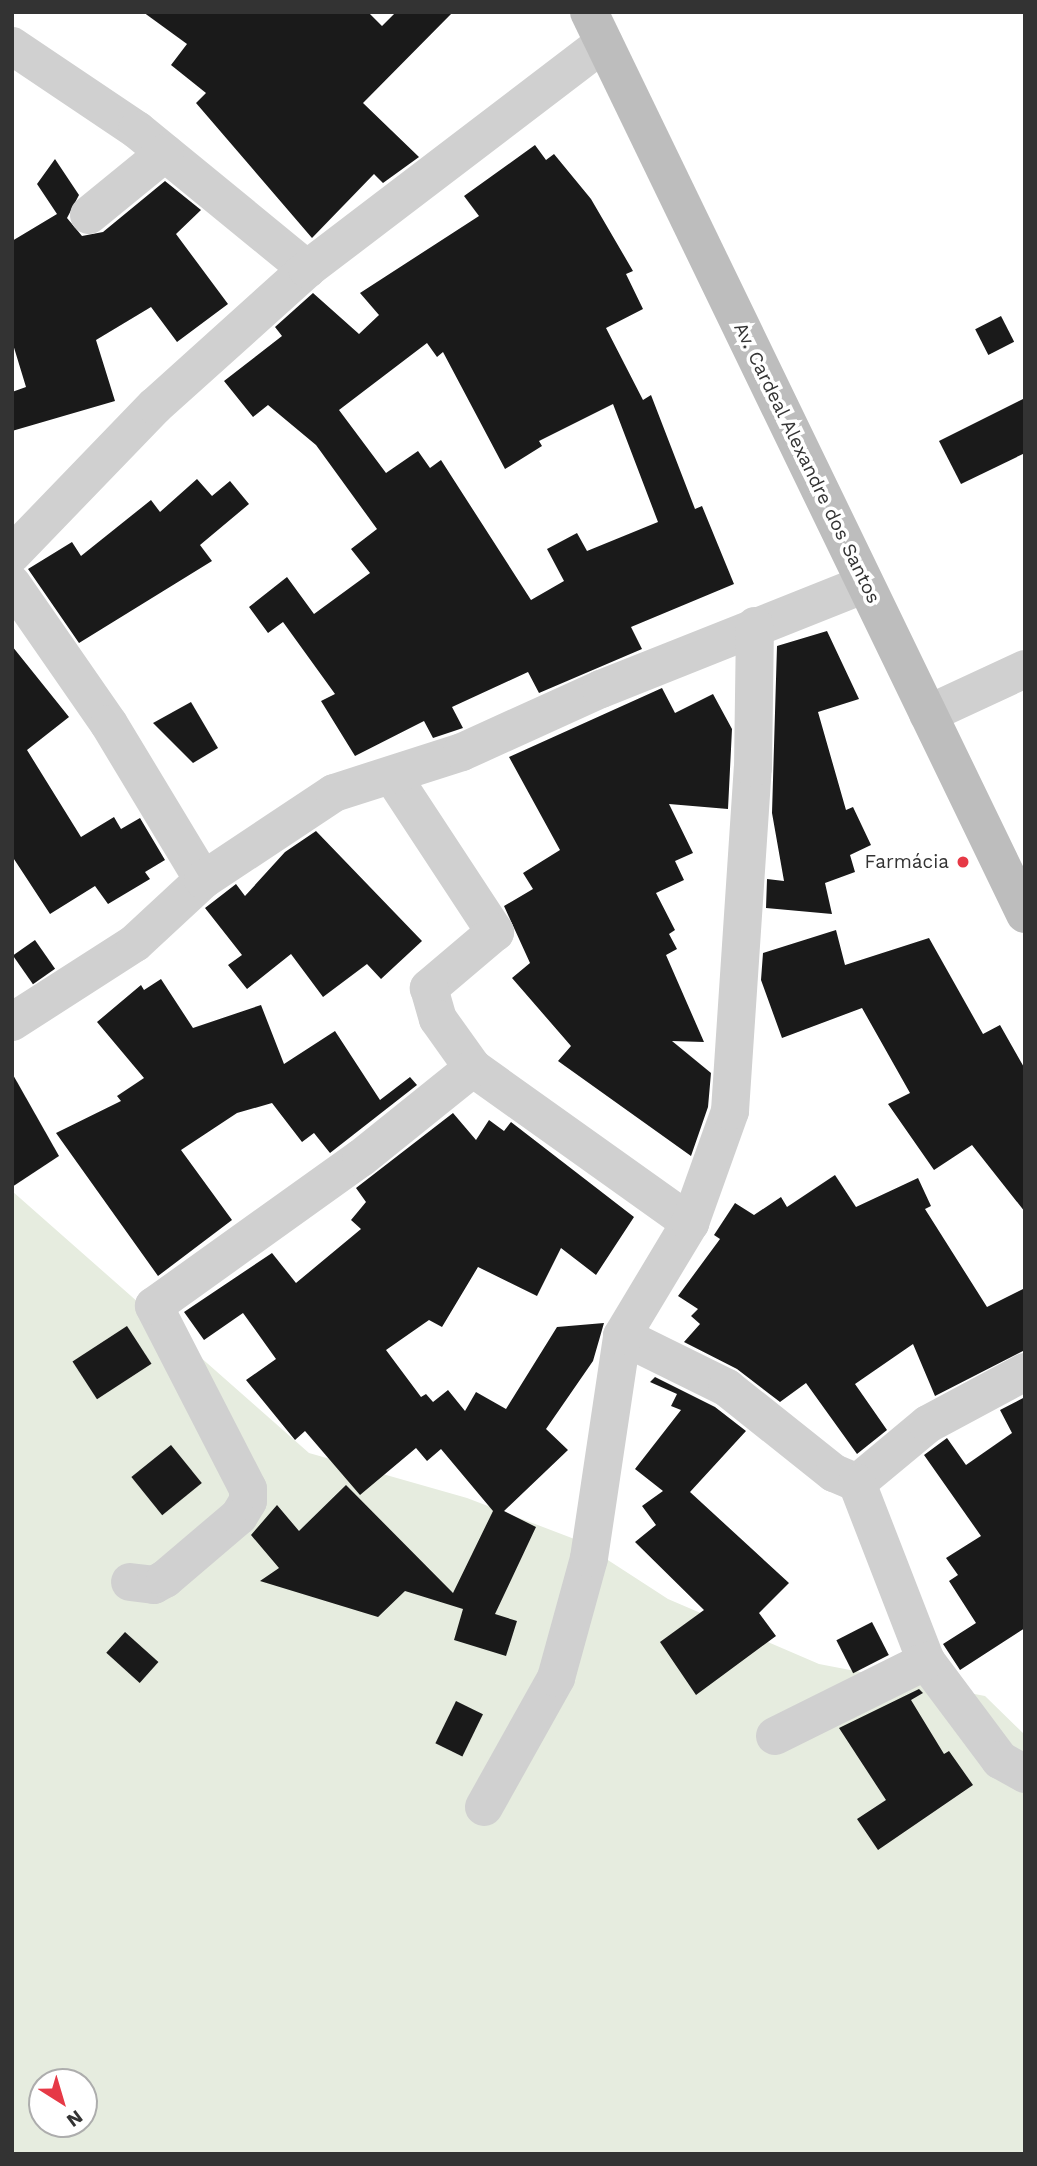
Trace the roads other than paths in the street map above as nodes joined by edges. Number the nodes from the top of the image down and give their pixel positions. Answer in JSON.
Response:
{"nodes":[{"id":1,"x":596,"y":28,"type":"edge"},
{"id":2,"x":12,"y":46,"type":"edge"},
{"id":3,"x":165,"y":153,"type":"junction"},
{"id":4,"x":89,"y":215,"type":"dead end"},
{"id":5,"x":307,"y":269,"type":"junction"},
{"id":6,"x":12,"y":554,"type":"edge"},
{"id":7,"x":12,"y":584,"type":"edge"},
{"id":8,"x":865,"y":584,"type":"junction"},
{"id":9,"x":755,"y":626,"type":"junction"},
{"id":10,"x":1025,"y":669,"type":"edge"},
{"id":11,"x":928,"y":714,"type":"junction"},
{"id":12,"x":393,"y":777,"type":"junction"},
{"id":13,"x":203,"y":880,"type":"junction"},
{"id":14,"x":1025,"y":914,"type":"edge"},
{"id":15,"x":12,"y":1022,"type":"edge"},
{"id":16,"x":473,"y":1068,"type":"junction"},
{"id":17,"x":690,"y":1223,"type":"junction"},
{"id":18,"x":622,"y":1336,"type":"junction"},
{"id":19,"x":1025,"y":1372,"type":"edge"},
{"id":20,"x":857,"y":1483,"type":"junction"},
{"id":21,"x":130,"y":1582,"type":"dead end"},
{"id":22,"x":926,"y":1661,"type":"junction"},
{"id":23,"x":775,"y":1736,"type":"dead end"},
{"id":24,"x":1025,"y":1774,"type":"edge"},
{"id":25,"x":484,"y":1807,"type":"dead end"}],
"edges":[{"from":1,"to":5,"type":"street"},
{"from":1,"to":8,"type":"street","name":"Av. Cardeal Alexandre dos Santos"},
{"from":2,"to":3,"type":"street"},
{"from":3,"to":4,"type":"street"},
{"from":3,"to":5,"type":"street"},
{"from":5,"to":6,"type":"street"},
{"from":7,"to":13,"type":"street"},
{"from":8,"to":9,"type":"street"},
{"from":8,"to":11,"type":"street","name":"Av. Cardeal Alexandre dos Santos"},
{"from":9,"to":12,"type":"street"},
{"from":9,"to":17,"type":"street"},
{"from":10,"to":11,"type":"street"},
{"from":11,"to":14,"type":"street","name":"Av. Cardeal Alexandre dos Santos"},
{"from":12,"to":13,"type":"street"},
{"from":12,"to":16,"type":"street"},
{"from":13,"to":15,"type":"street"},
{"from":16,"to":17,"type":"street"},
{"from":16,"to":21,"type":"street"},
{"from":17,"to":18,"type":"street"},
{"from":18,"to":20,"type":"street"},
{"from":18,"to":25,"type":"street"},
{"from":19,"to":20,"type":"street"},
{"from":20,"to":22,"type":"street"},
{"from":22,"to":23,"type":"street"},
{"from":22,"to":24,"type":"street"}]}
